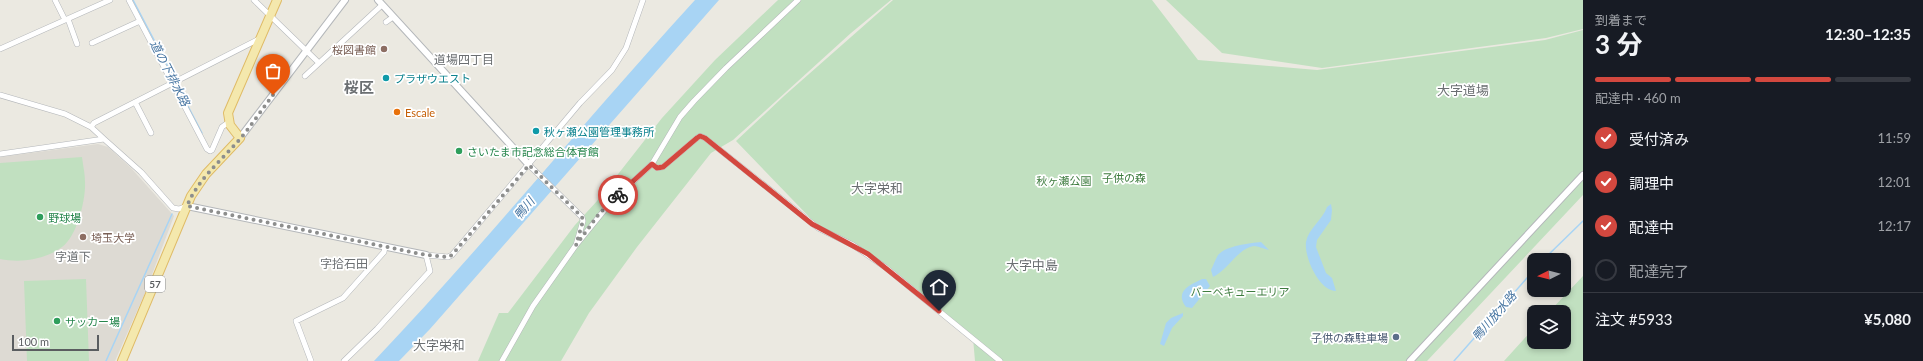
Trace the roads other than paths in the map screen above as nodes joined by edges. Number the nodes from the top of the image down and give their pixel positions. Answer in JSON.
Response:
{"nodes":[{"id":1,"x":55,"y":0,"type":"edge"},
{"id":2,"x":110,"y":0,"type":"edge"},
{"id":3,"x":129,"y":0,"type":"edge"},
{"id":4,"x":254,"y":0,"type":"edge"},
{"id":5,"x":277,"y":0,"type":"edge"},
{"id":6,"x":345,"y":0,"type":"edge"},
{"id":7,"x":378,"y":0,"type":"edge"},
{"id":8,"x":643,"y":0,"type":"edge"},
{"id":9,"x":798,"y":0,"type":"edge"},
{"id":10,"x":382,"y":5,"type":"junction"},
{"id":11,"x":270,"y":16,"type":"junction"},
{"id":12,"x":393,"y":17,"type":"junction"},
{"id":13,"x":67,"y":20,"type":"junction"},
{"id":14,"x":140,"y":20,"type":"junction"},
{"id":15,"x":386,"y":22,"type":"dead end"},
{"id":16,"x":261,"y":38,"type":"junction"},
{"id":17,"x":92,"y":43,"type":"dead end"},
{"id":18,"x":77,"y":44,"type":"dead end"},
{"id":19,"x":0,"y":49,"type":"edge"},
{"id":20,"x":307,"y":51,"type":"junction"},
{"id":21,"x":319,"y":63,"type":"junction"},
{"id":22,"x":305,"y":76,"type":"dead end"},
{"id":23,"x":172,"y":83,"type":"junction"},
{"id":24,"x":0,"y":95,"type":"edge"},
{"id":25,"x":135,"y":102,"type":"junction"},
{"id":26,"x":229,"y":122,"type":"junction"},
{"id":27,"x":91,"y":127,"type":"junction"},
{"id":28,"x":151,"y":133,"type":"dead end"},
{"id":29,"x":104,"y":138,"type":"junction"},
{"id":30,"x":240,"y":138,"type":"junction"},
{"id":31,"x":0,"y":154,"type":"edge"},
{"id":32,"x":652,"y":164,"type":"junction"},
{"id":33,"x":530,"y":166,"type":"junction"},
{"id":34,"x":1583,"y":175,"type":"edge"},
{"id":35,"x":187,"y":206,"type":"junction"},
{"id":36,"x":576,"y":245,"type":"junction"},
{"id":37,"x":385,"y":247,"type":"junction"},
{"id":38,"x":426,"y":255,"type":"junction"},
{"id":39,"x":122,"y":361,"type":"edge"},
{"id":40,"x":311,"y":361,"type":"edge"},
{"id":41,"x":344,"y":361,"type":"edge"},
{"id":42,"x":502,"y":361,"type":"edge"},
{"id":43,"x":1000,"y":361,"type":"edge"},
{"id":44,"x":1410,"y":361,"type":"edge"}],
"edges":[{"from":1,"to":13,"type":"street"},
{"from":2,"to":13,"type":"street"},
{"from":3,"to":14,"type":"street"},
{"from":4,"to":11,"type":"street"},
{"from":5,"to":11,"type":"main road"},
{"from":6,"to":20,"type":"street"},
{"from":7,"to":10,"type":"street"},
{"from":8,"to":33,"type":"street"},
{"from":9,"to":32,"type":"street"},
{"from":10,"to":12,"type":"street"},
{"from":10,"to":21,"type":"street"},
{"from":11,"to":16,"type":"main road"},
{"from":11,"to":20,"type":"street"},
{"from":12,"to":15,"type":"street"},
{"from":12,"to":33,"type":"street"},
{"from":13,"to":18,"type":"street"},
{"from":13,"to":19,"type":"street"},
{"from":14,"to":17,"type":"street"},
{"from":14,"to":23,"type":"street"},
{"from":16,"to":23,"type":"street"},
{"from":16,"to":26,"type":"main road"},
{"from":20,"to":21,"type":"street"},
{"from":20,"to":30,"type":"street"},
{"from":21,"to":22,"type":"street"},
{"from":23,"to":25,"type":"street"},
{"from":23,"to":26,"type":"street"},
{"from":24,"to":27,"type":"street"},
{"from":25,"to":27,"type":"street"},
{"from":25,"to":28,"type":"street"},
{"from":26,"to":30,"type":"main road"},
{"from":27,"to":29,"type":"street"},
{"from":29,"to":31,"type":"street"},
{"from":29,"to":35,"type":"street"},
{"from":30,"to":35,"type":"main road","number":"57"},
{"from":32,"to":36,"type":"street"},
{"from":32,"to":43,"type":"street"},
{"from":33,"to":36,"type":"street"},
{"from":33,"to":38,"type":"street"},
{"from":34,"to":44,"type":"street"},
{"from":35,"to":37,"type":"street"},
{"from":35,"to":39,"type":"main road","number":"57"},
{"from":36,"to":42,"type":"street"},
{"from":37,"to":38,"type":"street"},
{"from":37,"to":40,"type":"street"},
{"from":38,"to":41,"type":"street"}]}
